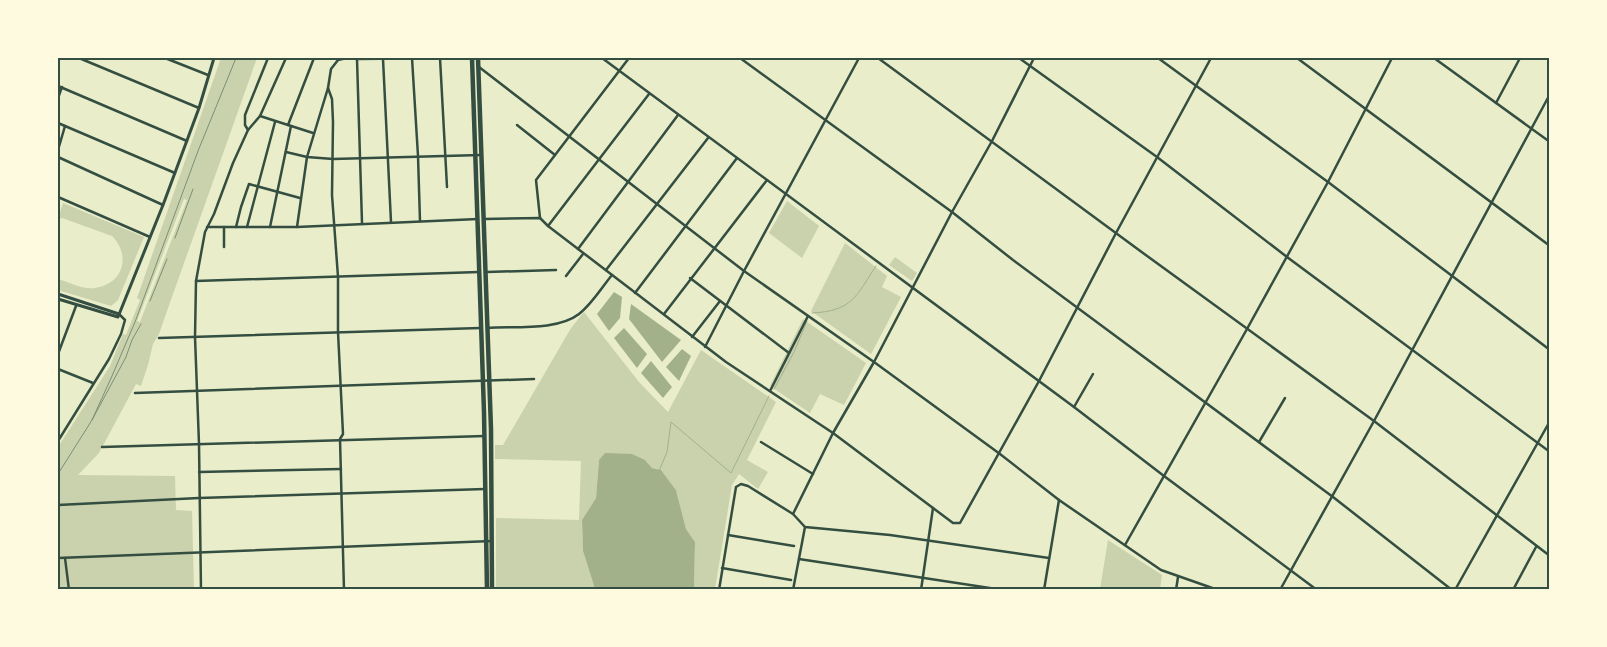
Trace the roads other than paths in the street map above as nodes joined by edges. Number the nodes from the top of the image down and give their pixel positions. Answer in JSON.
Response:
{"nodes":[{"id":1,"x":79,"y":58,"type":"edge"},
{"id":2,"x":165,"y":58,"type":"edge"},
{"id":3,"x":214,"y":58,"type":"edge"},
{"id":4,"x":268,"y":58,"type":"edge"},
{"id":5,"x":286,"y":58,"type":"edge"},
{"id":6,"x":314,"y":58,"type":"edge"},
{"id":7,"x":347,"y":58,"type":"edge"},
{"id":8,"x":406,"y":58,"type":"edge"},
{"id":9,"x":412,"y":58,"type":"edge"},
{"id":10,"x":440,"y":58,"type":"edge"},
{"id":11,"x":455,"y":58,"type":"edge"},
{"id":12,"x":472,"y":58,"type":"edge"},
{"id":13,"x":478,"y":58,"type":"edge"},
{"id":14,"x":602,"y":58,"type":"edge"},
{"id":15,"x":629,"y":58,"type":"edge"},
{"id":16,"x":740,"y":58,"type":"edge"},
{"id":17,"x":858,"y":58,"type":"edge"},
{"id":18,"x":878,"y":58,"type":"edge"},
{"id":19,"x":1019,"y":58,"type":"edge"},
{"id":20,"x":1034,"y":58,"type":"edge"},
{"id":21,"x":1158,"y":58,"type":"edge"},
{"id":22,"x":1211,"y":58,"type":"edge"},
{"id":23,"x":1297,"y":58,"type":"edge"},
{"id":24,"x":1392,"y":58,"type":"edge"},
{"id":25,"x":1434,"y":58,"type":"edge"},
{"id":26,"x":1520,"y":58,"type":"edge"},
{"id":27,"x":357,"y":59,"type":"junction"},
{"id":28,"x":383,"y":59,"type":"junction"},
{"id":29,"x":1030,"y":66,"type":"junction"},
{"id":30,"x":479,"y":67,"type":"junction"},
{"id":31,"x":619,"y":71,"type":"junction"},
{"id":32,"x":208,"y":75,"type":"junction"},
{"id":33,"x":473,"y":81,"type":"junction"},
{"id":34,"x":479,"y":81,"type":"junction"},
{"id":35,"x":1197,"y":85,"type":"junction"},
{"id":36,"x":58,"y":86,"type":"edge"},
{"id":37,"x":62,"y":87,"type":"junction"},
{"id":38,"x":328,"y":88,"type":"junction"},
{"id":39,"x":649,"y":94,"type":"junction"},
{"id":40,"x":1550,"y":94,"type":"edge"},
{"id":41,"x":58,"y":98,"type":"edge"},
{"id":42,"x":1496,"y":103,"type":"junction"},
{"id":43,"x":198,"y":108,"type":"junction"},
{"id":44,"x":1364,"y":109,"type":"junction"},
{"id":45,"x":678,"y":115,"type":"junction"},
{"id":46,"x":260,"y":116,"type":"junction"},
{"id":47,"x":824,"y":121,"type":"junction"},
{"id":48,"x":58,"y":122,"type":"edge"},
{"id":49,"x":275,"y":122,"type":"junction"},
{"id":50,"x":517,"y":125,"type":"dead end"},
{"id":51,"x":65,"y":126,"type":"junction"},
{"id":52,"x":290,"y":126,"type":"junction"},
{"id":53,"x":1531,"y":128,"type":"junction"},
{"id":54,"x":248,"y":130,"type":"junction"},
{"id":55,"x":314,"y":133,"type":"junction"},
{"id":56,"x":569,"y":136,"type":"junction"},
{"id":57,"x":708,"y":138,"type":"junction"},
{"id":58,"x":187,"y":141,"type":"junction"},
{"id":59,"x":992,"y":141,"type":"junction"},
{"id":60,"x":1550,"y":142,"type":"edge"},
{"id":61,"x":58,"y":150,"type":"edge"},
{"id":62,"x":286,"y":152,"type":"junction"},
{"id":63,"x":475,"y":155,"type":"junction"},
{"id":64,"x":481,"y":155,"type":"junction"},
{"id":65,"x":555,"y":155,"type":"junction"},
{"id":66,"x":418,"y":156,"type":"junction"},
{"id":67,"x":446,"y":156,"type":"junction"},
{"id":68,"x":58,"y":157,"type":"edge"},
{"id":69,"x":307,"y":157,"type":"junction"},
{"id":70,"x":389,"y":157,"type":"junction"},
{"id":71,"x":1157,"y":157,"type":"junction"},
{"id":72,"x":360,"y":158,"type":"junction"},
{"id":73,"x":737,"y":158,"type":"junction"},
{"id":74,"x":333,"y":159,"type":"junction"},
{"id":75,"x":598,"y":160,"type":"junction"},
{"id":76,"x":175,"y":173,"type":"junction"},
{"id":77,"x":766,"y":180,"type":"junction"},
{"id":78,"x":627,"y":182,"type":"junction"},
{"id":79,"x":1328,"y":182,"type":"junction"},
{"id":80,"x":258,"y":185,"type":"junction"},
{"id":81,"x":447,"y":187,"type":"dead end"},
{"id":82,"x":278,"y":193,"type":"junction"},
{"id":83,"x":786,"y":194,"type":"junction"},
{"id":84,"x":58,"y":197,"type":"edge"},
{"id":85,"x":300,"y":198,"type":"junction"},
{"id":86,"x":1491,"y":204,"type":"junction"},
{"id":87,"x":163,"y":205,"type":"junction"},
{"id":88,"x":657,"y":205,"type":"junction"},
{"id":89,"x":952,"y":212,"type":"junction"},
{"id":90,"x":540,"y":218,"type":"junction"},
{"id":91,"x":477,"y":219,"type":"junction"},
{"id":92,"x":483,"y":219,"type":"junction"},
{"id":93,"x":392,"y":222,"type":"junction"},
{"id":94,"x":420,"y":222,"type":"junction"},
{"id":95,"x":362,"y":223,"type":"junction"},
{"id":96,"x":334,"y":225,"type":"junction"},
{"id":97,"x":548,"y":226,"type":"junction"},
{"id":98,"x":207,"y":227,"type":"junction"},
{"id":99,"x":224,"y":227,"type":"junction"},
{"id":100,"x":247,"y":227,"type":"junction"},
{"id":101,"x":270,"y":227,"type":"junction"},
{"id":102,"x":296,"y":227,"type":"junction"},
{"id":103,"x":685,"y":227,"type":"junction"},
{"id":104,"x":236,"y":228,"type":"junction"},
{"id":105,"x":1116,"y":233,"type":"junction"},
{"id":106,"x":150,"y":237,"type":"junction"},
{"id":107,"x":1550,"y":246,"type":"edge"},
{"id":108,"x":224,"y":247,"type":"dead end"},
{"id":109,"x":578,"y":249,"type":"junction"},
{"id":110,"x":714,"y":249,"type":"junction"},
{"id":111,"x":583,"y":254,"type":"junction"},
{"id":112,"x":1287,"y":256,"type":"junction"},
{"id":113,"x":556,"y":270,"type":"dead end"},
{"id":114,"x":606,"y":270,"type":"junction"},
{"id":115,"x":744,"y":271,"type":"junction"},
{"id":116,"x":479,"y":272,"type":"junction"},
{"id":117,"x":485,"y":272,"type":"junction"},
{"id":118,"x":612,"y":275,"type":"junction"},
{"id":119,"x":566,"y":276,"type":"dead end"},
{"id":120,"x":1452,"y":276,"type":"junction"},
{"id":121,"x":338,"y":277,"type":"junction"},
{"id":122,"x":690,"y":278,"type":"junction"},
{"id":123,"x":196,"y":281,"type":"junction"},
{"id":124,"x":912,"y":288,"type":"junction"},
{"id":125,"x":635,"y":293,"type":"junction"},
{"id":126,"x":58,"y":294,"type":"edge"},
{"id":127,"x":58,"y":300,"type":"edge"},
{"id":128,"x":720,"y":301,"type":"junction"},
{"id":129,"x":76,"y":306,"type":"junction"},
{"id":130,"x":726,"y":306,"type":"junction"},
{"id":131,"x":1077,"y":307,"type":"junction"},
{"id":132,"x":663,"y":314,"type":"junction"},
{"id":133,"x":120,"y":316,"type":"junction"},
{"id":134,"x":808,"y":316,"type":"junction"},
{"id":135,"x":484,"y":328,"type":"junction"},
{"id":136,"x":1247,"y":329,"type":"junction"},
{"id":137,"x":338,"y":332,"type":"junction"},
{"id":138,"x":195,"y":337,"type":"junction"},
{"id":139,"x":692,"y":337,"type":"junction"},
{"id":140,"x":160,"y":338,"type":"dead end"},
{"id":141,"x":706,"y":347,"type":"junction"},
{"id":142,"x":1412,"y":349,"type":"junction"},
{"id":143,"x":1550,"y":350,"type":"edge"},
{"id":144,"x":58,"y":354,"type":"edge"},
{"id":145,"x":789,"y":354,"type":"junction"},
{"id":146,"x":874,"y":362,"type":"junction"},
{"id":147,"x":58,"y":369,"type":"edge"},
{"id":148,"x":1093,"y":374,"type":"dead end"},
{"id":149,"x":534,"y":379,"type":"dead end"},
{"id":150,"x":486,"y":381,"type":"junction"},
{"id":151,"x":1039,"y":381,"type":"junction"},
{"id":152,"x":94,"y":383,"type":"junction"},
{"id":153,"x":341,"y":385,"type":"junction"},
{"id":154,"x":197,"y":391,"type":"junction"},
{"id":155,"x":770,"y":391,"type":"junction"},
{"id":156,"x":135,"y":393,"type":"dead end"},
{"id":157,"x":1285,"y":398,"type":"dead end"},
{"id":158,"x":1206,"y":402,"type":"junction"},
{"id":159,"x":1074,"y":407,"type":"junction"},
{"id":160,"x":487,"y":411,"type":"junction"},
{"id":161,"x":1374,"y":421,"type":"junction"},
{"id":162,"x":1550,"y":421,"type":"edge"},
{"id":163,"x":833,"y":434,"type":"junction"},
{"id":164,"x":485,"y":436,"type":"junction"},
{"id":165,"x":340,"y":439,"type":"junction"},
{"id":166,"x":58,"y":441,"type":"edge"},
{"id":167,"x":761,"y":442,"type":"dead end"},
{"id":168,"x":1259,"y":442,"type":"junction"},
{"id":169,"x":199,"y":444,"type":"junction"},
{"id":170,"x":1537,"y":444,"type":"junction"},
{"id":171,"x":102,"y":446,"type":"dead end"},
{"id":172,"x":1550,"y":452,"type":"edge"},
{"id":173,"x":1000,"y":454,"type":"junction"},
{"id":174,"x":341,"y":468,"type":"junction"},
{"id":175,"x":199,"y":472,"type":"junction"},
{"id":176,"x":813,"y":474,"type":"junction"},
{"id":177,"x":1164,"y":476,"type":"junction"},
{"id":178,"x":486,"y":489,"type":"junction"},
{"id":179,"x":342,"y":494,"type":"junction"},
{"id":180,"x":1333,"y":497,"type":"junction"},
{"id":181,"x":199,"y":498,"type":"junction"},
{"id":182,"x":1059,"y":500,"type":"junction"},
{"id":183,"x":58,"y":505,"type":"edge"},
{"id":184,"x":933,"y":508,"type":"junction"},
{"id":185,"x":794,"y":514,"type":"junction"},
{"id":186,"x":1496,"y":515,"type":"junction"},
{"id":187,"x":805,"y":527,"type":"junction"},
{"id":188,"x":728,"y":535,"type":"junction"},
{"id":189,"x":928,"y":540,"type":"junction"},
{"id":190,"x":489,"y":542,"type":"junction"},
{"id":191,"x":794,"y":546,"type":"dead end"},
{"id":192,"x":1125,"y":546,"type":"junction"},
{"id":193,"x":1536,"y":546,"type":"junction"},
{"id":194,"x":344,"y":547,"type":"junction"},
{"id":195,"x":201,"y":552,"type":"junction"},
{"id":196,"x":1550,"y":556,"type":"edge"},
{"id":197,"x":58,"y":558,"type":"edge"},
{"id":198,"x":65,"y":558,"type":"junction"},
{"id":199,"x":1049,"y":558,"type":"junction"},
{"id":200,"x":799,"y":559,"type":"junction"},
{"id":201,"x":722,"y":568,"type":"junction"},
{"id":202,"x":1290,"y":570,"type":"junction"},
{"id":203,"x":923,"y":577,"type":"junction"},
{"id":204,"x":1178,"y":577,"type":"junction"},
{"id":205,"x":791,"y":580,"type":"dead end"},
{"id":206,"x":69,"y":590,"type":"edge"},
{"id":207,"x":201,"y":590,"type":"edge"},
{"id":208,"x":344,"y":590,"type":"edge"},
{"id":209,"x":487,"y":590,"type":"edge"},
{"id":210,"x":492,"y":590,"type":"edge"},
{"id":211,"x":719,"y":590,"type":"edge"},
{"id":212,"x":792,"y":590,"type":"edge"},
{"id":213,"x":921,"y":590,"type":"edge"},
{"id":214,"x":1003,"y":590,"type":"edge"},
{"id":215,"x":1044,"y":590,"type":"edge"},
{"id":216,"x":1176,"y":590,"type":"edge"},
{"id":217,"x":1218,"y":590,"type":"edge"},
{"id":218,"x":1280,"y":590,"type":"edge"},
{"id":219,"x":1317,"y":590,"type":"edge"},
{"id":220,"x":1454,"y":590,"type":"edge"},
{"id":221,"x":1512,"y":590,"type":"edge"}],
"edges":[{"from":1,"to":43,"type":"street"},
{"from":2,"to":32,"type":"street"},
{"from":3,"to":32,"type":"street"},
{"from":4,"to":54,"type":"street"},
{"from":5,"to":46,"type":"street"},
{"from":6,"to":52,"type":"street"},
{"from":7,"to":27,"type":"street"},
{"from":7,"to":38,"type":"street"},
{"from":8,"to":9,"type":"street"},
{"from":8,"to":28,"type":"street"},
{"from":9,"to":10,"type":"street"},
{"from":9,"to":66,"type":"street"},
{"from":10,"to":11,"type":"street"},
{"from":10,"to":67,"type":"street"},
{"from":12,"to":33,"type":"main road"},
{"from":13,"to":30,"type":"main road"},
{"from":14,"to":31,"type":"street"},
{"from":15,"to":31,"type":"street"},
{"from":16,"to":47,"type":"street"},
{"from":17,"to":47,"type":"street"},
{"from":18,"to":59,"type":"street"},
{"from":19,"to":29,"type":"street"},
{"from":20,"to":29,"type":"street"},
{"from":21,"to":35,"type":"street"},
{"from":22,"to":35,"type":"street"},
{"from":23,"to":44,"type":"street"},
{"from":24,"to":44,"type":"street"},
{"from":25,"to":42,"type":"street"},
{"from":26,"to":42,"type":"street"},
{"from":27,"to":28,"type":"street"},
{"from":27,"to":72,"type":"street"},
{"from":28,"to":70,"type":"street"},
{"from":29,"to":59,"type":"street"},
{"from":29,"to":71,"type":"street"},
{"from":30,"to":34,"type":"main road"},
{"from":30,"to":56,"type":"street"},
{"from":31,"to":39,"type":"street"},
{"from":31,"to":56,"type":"street"},
{"from":32,"to":43,"type":"street"},
{"from":33,"to":34,"type":"main road"},
{"from":33,"to":63,"type":"main road"},
{"from":34,"to":64,"type":"main road"},
{"from":35,"to":71,"type":"street"},
{"from":35,"to":79,"type":"street"},
{"from":36,"to":37,"type":"street"},
{"from":37,"to":41,"type":"street"},
{"from":37,"to":58,"type":"street"},
{"from":38,"to":55,"type":"street"},
{"from":38,"to":74,"type":"street"},
{"from":39,"to":45,"type":"street"},
{"from":39,"to":75,"type":"street"},
{"from":40,"to":53,"type":"street"},
{"from":42,"to":53,"type":"street"},
{"from":43,"to":58,"type":"street"},
{"from":44,"to":79,"type":"street"},
{"from":44,"to":86,"type":"street"},
{"from":45,"to":57,"type":"street"},
{"from":45,"to":78,"type":"street"},
{"from":46,"to":49,"type":"street"},
{"from":46,"to":54,"type":"street"},
{"from":47,"to":83,"type":"street"},
{"from":47,"to":89,"type":"street"},
{"from":48,"to":51,"type":"street"},
{"from":49,"to":52,"type":"street"},
{"from":49,"to":80,"type":"street"},
{"from":50,"to":65,"type":"street"},
{"from":51,"to":61,"type":"street"},
{"from":51,"to":76,"type":"street"},
{"from":52,"to":55,"type":"street"},
{"from":52,"to":62,"type":"street"},
{"from":53,"to":60,"type":"street"},
{"from":53,"to":86,"type":"street"},
{"from":54,"to":98,"type":"street"},
{"from":55,"to":69,"type":"street"},
{"from":56,"to":65,"type":"street"},
{"from":56,"to":75,"type":"street"},
{"from":57,"to":73,"type":"street"},
{"from":57,"to":88,"type":"street"},
{"from":58,"to":76,"type":"street"},
{"from":59,"to":89,"type":"street"},
{"from":59,"to":105,"type":"street"},
{"from":62,"to":69,"type":"street"},
{"from":62,"to":82,"type":"street"},
{"from":63,"to":64,"type":"street"},
{"from":63,"to":67,"type":"street"},
{"from":63,"to":91,"type":"main road"},
{"from":64,"to":92,"type":"main road"},
{"from":65,"to":90,"type":"street"},
{"from":66,"to":67,"type":"street"},
{"from":66,"to":70,"type":"street"},
{"from":66,"to":94,"type":"street"},
{"from":67,"to":81,"type":"street"},
{"from":68,"to":87,"type":"street"},
{"from":69,"to":74,"type":"street"},
{"from":69,"to":85,"type":"street"},
{"from":70,"to":72,"type":"street"},
{"from":70,"to":93,"type":"street"},
{"from":71,"to":105,"type":"street"},
{"from":71,"to":112,"type":"street"},
{"from":72,"to":74,"type":"street"},
{"from":72,"to":95,"type":"street"},
{"from":73,"to":77,"type":"street"},
{"from":73,"to":103,"type":"street"},
{"from":74,"to":96,"type":"street"},
{"from":75,"to":78,"type":"street"},
{"from":75,"to":97,"type":"street"},
{"from":76,"to":87,"type":"street"},
{"from":77,"to":83,"type":"street"},
{"from":77,"to":110,"type":"street"},
{"from":78,"to":88,"type":"street"},
{"from":78,"to":109,"type":"street"},
{"from":79,"to":112,"type":"street"},
{"from":79,"to":120,"type":"street"},
{"from":80,"to":82,"type":"street"},
{"from":80,"to":100,"type":"street"},
{"from":80,"to":104,"type":"street"},
{"from":82,"to":85,"type":"street"},
{"from":82,"to":101,"type":"street"},
{"from":83,"to":115,"type":"street"},
{"from":83,"to":124,"type":"street"},
{"from":84,"to":106,"type":"street"},
{"from":85,"to":102,"type":"street"},
{"from":86,"to":107,"type":"street"},
{"from":86,"to":120,"type":"street"},
{"from":87,"to":106,"type":"street"},
{"from":88,"to":103,"type":"street"},
{"from":88,"to":114,"type":"street"},
{"from":89,"to":124,"type":"street"},
{"from":89,"to":131,"type":"street"},
{"from":90,"to":92,"type":"street"},
{"from":90,"to":97,"type":"street"},
{"from":91,"to":92,"type":"street"},
{"from":91,"to":94,"type":"street"},
{"from":91,"to":116,"type":"main road"},
{"from":92,"to":117,"type":"main road"},
{"from":93,"to":94,"type":"street"},
{"from":93,"to":95,"type":"street"},
{"from":95,"to":96,"type":"street"},
{"from":96,"to":102,"type":"street"},
{"from":96,"to":121,"type":"street"},
{"from":97,"to":109,"type":"street"},
{"from":98,"to":99,"type":"street"},
{"from":98,"to":123,"type":"street"},
{"from":99,"to":104,"type":"street"},
{"from":99,"to":108,"type":"street"},
{"from":100,"to":101,"type":"street"},
{"from":100,"to":104,"type":"street"},
{"from":101,"to":102,"type":"street"},
{"from":103,"to":110,"type":"street"},
{"from":103,"to":125,"type":"street"},
{"from":105,"to":131,"type":"street"},
{"from":105,"to":136,"type":"street"},
{"from":106,"to":133,"type":"street"},
{"from":109,"to":111,"type":"street"},
{"from":110,"to":115,"type":"street"},
{"from":110,"to":122,"type":"street"},
{"from":111,"to":114,"type":"street"},
{"from":111,"to":119,"type":"street"},
{"from":112,"to":136,"type":"street"},
{"from":112,"to":142,"type":"street"},
{"from":113,"to":117,"type":"street"},
{"from":114,"to":118,"type":"street"},
{"from":115,"to":130,"type":"street"},
{"from":115,"to":134,"type":"street"},
{"from":116,"to":121,"type":"street"},
{"from":116,"to":135,"type":"main road"},
{"from":117,"to":135,"type":"main road"},
{"from":118,"to":125,"type":"street"},
{"from":118,"to":135,"type":"street"},
{"from":120,"to":142,"type":"street"},
{"from":120,"to":143,"type":"street"},
{"from":121,"to":123,"type":"street"},
{"from":121,"to":137,"type":"street"},
{"from":122,"to":128,"type":"street"},
{"from":122,"to":132,"type":"street"},
{"from":123,"to":138,"type":"street"},
{"from":124,"to":146,"type":"street"},
{"from":124,"to":151,"type":"street"},
{"from":125,"to":132,"type":"street"},
{"from":126,"to":133,"type":"street"},
{"from":127,"to":129,"type":"street"},
{"from":128,"to":130,"type":"street"},
{"from":128,"to":139,"type":"street"},
{"from":129,"to":133,"type":"street"},
{"from":129,"to":144,"type":"street"},
{"from":130,"to":141,"type":"street"},
{"from":130,"to":145,"type":"street"},
{"from":131,"to":151,"type":"street"},
{"from":131,"to":158,"type":"street"},
{"from":132,"to":139,"type":"street"},
{"from":133,"to":152,"type":"street"},
{"from":134,"to":145,"type":"street"},
{"from":134,"to":146,"type":"street"},
{"from":135,"to":137,"type":"street"},
{"from":135,"to":150,"type":"main road"},
{"from":136,"to":158,"type":"street"},
{"from":136,"to":161,"type":"street"},
{"from":137,"to":138,"type":"street"},
{"from":137,"to":153,"type":"street"},
{"from":138,"to":140,"type":"street"},
{"from":138,"to":154,"type":"street"},
{"from":139,"to":141,"type":"street"},
{"from":141,"to":155,"type":"street"},
{"from":142,"to":161,"type":"street"},
{"from":142,"to":170,"type":"street"},
{"from":145,"to":155,"type":"street"},
{"from":146,"to":163,"type":"street"},
{"from":146,"to":173,"type":"street"},
{"from":147,"to":152,"type":"street"},
{"from":148,"to":159,"type":"street"},
{"from":149,"to":150,"type":"street"},
{"from":150,"to":153,"type":"street"},
{"from":150,"to":160,"type":"main road"},
{"from":151,"to":159,"type":"street"},
{"from":151,"to":173,"type":"street"},
{"from":152,"to":166,"type":"street"},
{"from":153,"to":154,"type":"street"},
{"from":153,"to":165,"type":"street"},
{"from":154,"to":156,"type":"street"},
{"from":154,"to":169,"type":"street"},
{"from":155,"to":163,"type":"street"},
{"from":157,"to":168,"type":"street"},
{"from":158,"to":168,"type":"street"},
{"from":158,"to":177,"type":"street"},
{"from":159,"to":177,"type":"street"},
{"from":160,"to":164,"type":"main road"},
{"from":160,"to":190,"type":"main road"},
{"from":161,"to":180,"type":"street"},
{"from":161,"to":186,"type":"street"},
{"from":162,"to":170,"type":"street"},
{"from":163,"to":176,"type":"street"},
{"from":163,"to":184,"type":"street"},
{"from":164,"to":165,"type":"street"},
{"from":164,"to":178,"type":"main road"},
{"from":165,"to":169,"type":"street"},
{"from":165,"to":174,"type":"street"},
{"from":167,"to":176,"type":"street"},
{"from":168,"to":180,"type":"street"},
{"from":169,"to":171,"type":"street"},
{"from":169,"to":175,"type":"street"},
{"from":170,"to":172,"type":"street"},
{"from":170,"to":186,"type":"street"},
{"from":173,"to":182,"type":"street"},
{"from":173,"to":184,"type":"street"},
{"from":174,"to":175,"type":"street"},
{"from":174,"to":179,"type":"street"},
{"from":175,"to":181,"type":"street"},
{"from":176,"to":185,"type":"street"},
{"from":177,"to":192,"type":"street"},
{"from":177,"to":202,"type":"street"},
{"from":178,"to":179,"type":"street"},
{"from":178,"to":190,"type":"main road"},
{"from":179,"to":181,"type":"street"},
{"from":179,"to":194,"type":"street"},
{"from":180,"to":202,"type":"street"},
{"from":180,"to":220,"type":"street"},
{"from":181,"to":183,"type":"street"},
{"from":181,"to":195,"type":"street"},
{"from":182,"to":192,"type":"street"},
{"from":182,"to":199,"type":"street"},
{"from":184,"to":189,"type":"street"},
{"from":185,"to":187,"type":"street"},
{"from":185,"to":188,"type":"street"},
{"from":186,"to":193,"type":"street"},
{"from":186,"to":220,"type":"street"},
{"from":187,"to":189,"type":"street"},
{"from":187,"to":200,"type":"street"},
{"from":188,"to":191,"type":"street"},
{"from":188,"to":201,"type":"street"},
{"from":189,"to":199,"type":"street"},
{"from":189,"to":203,"type":"street"},
{"from":190,"to":194,"type":"street"},
{"from":190,"to":209,"type":"main road"},
{"from":190,"to":210,"type":"main road"},
{"from":192,"to":204,"type":"street"},
{"from":193,"to":196,"type":"street"},
{"from":193,"to":221,"type":"street"},
{"from":194,"to":195,"type":"street"},
{"from":194,"to":208,"type":"street"},
{"from":195,"to":198,"type":"street"},
{"from":195,"to":207,"type":"street"},
{"from":197,"to":198,"type":"street"},
{"from":198,"to":206,"type":"street"},
{"from":199,"to":215,"type":"street"},
{"from":200,"to":203,"type":"street"},
{"from":200,"to":212,"type":"street"},
{"from":201,"to":205,"type":"street"},
{"from":201,"to":211,"type":"street"},
{"from":202,"to":218,"type":"street"},
{"from":202,"to":219,"type":"street"},
{"from":203,"to":213,"type":"street"},
{"from":203,"to":214,"type":"street"},
{"from":204,"to":216,"type":"street"},
{"from":204,"to":217,"type":"street"}]}
